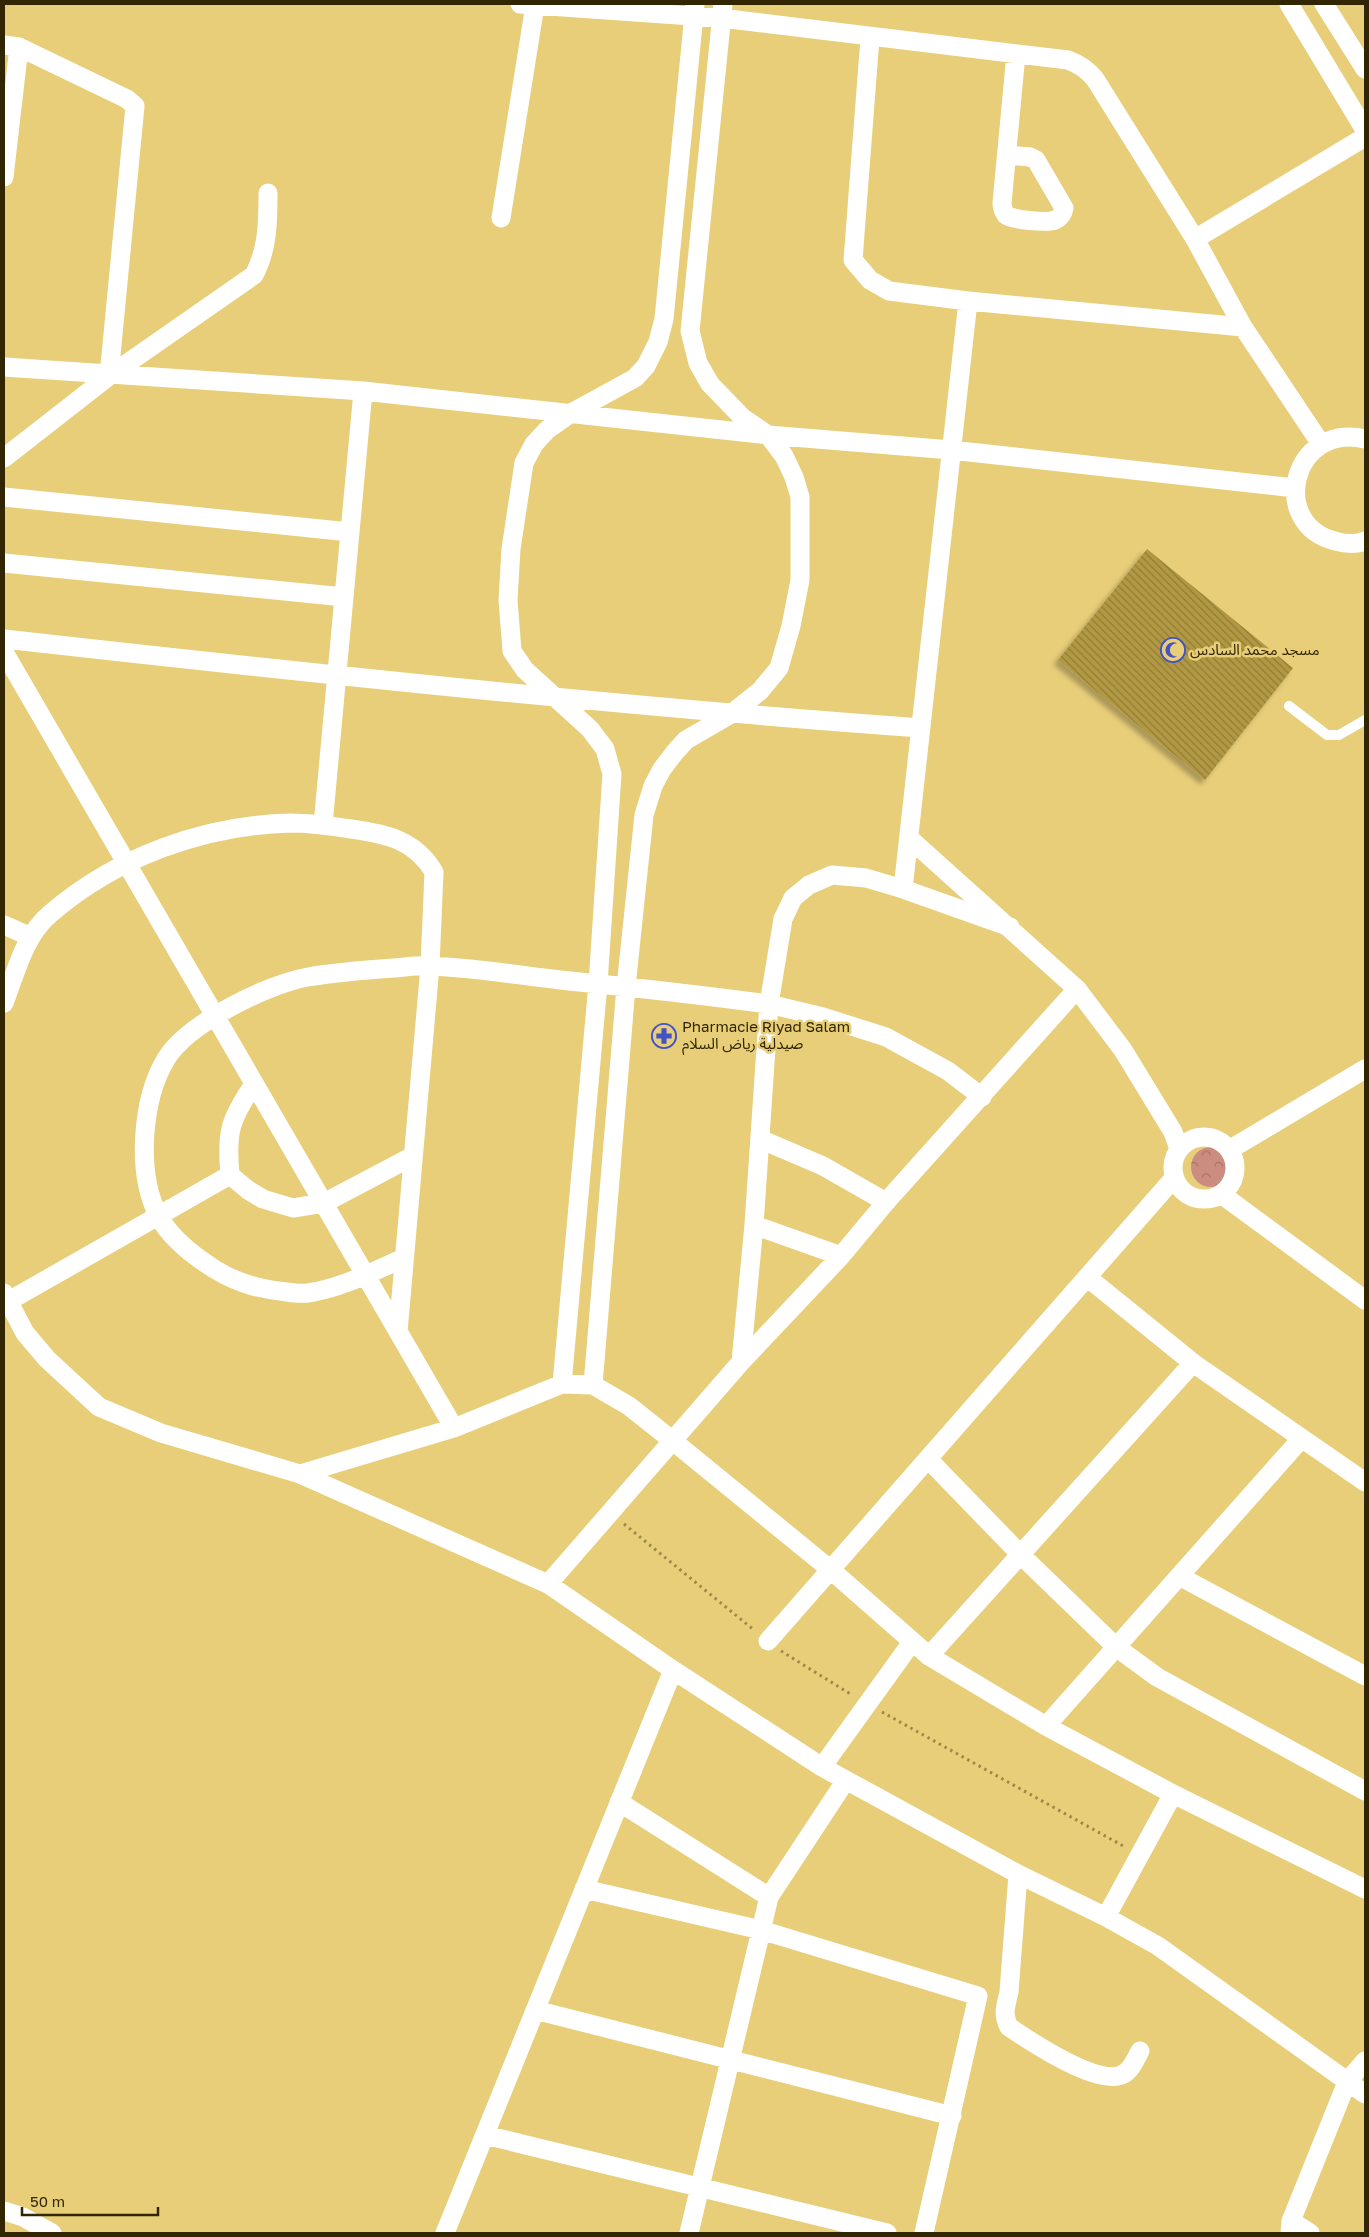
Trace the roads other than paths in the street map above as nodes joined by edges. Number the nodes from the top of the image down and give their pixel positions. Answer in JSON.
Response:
{"nodes":[{"id":1,"x":1289,"y":4,"type":"edge"},
{"id":2,"x":1324,"y":4,"type":"edge"},
{"id":3,"x":528,"y":5,"type":"edge"},
{"id":4,"x":695,"y":10,"type":"edge"},
{"id":5,"x":722,"y":11,"type":"edge"},
{"id":6,"x":870,"y":38,"type":"junction"},
{"id":7,"x":11,"y":46,"type":"edge"},
{"id":8,"x":1016,"y":54,"type":"junction"},
{"id":9,"x":1365,"y":69,"type":"edge"},
{"id":10,"x":1365,"y":130,"type":"edge"},
{"id":11,"x":1365,"y":137,"type":"edge"},
{"id":12,"x":1007,"y":155,"type":"dead end"},
{"id":13,"x":4,"y":177,"type":"edge"},
{"id":14,"x":268,"y":193,"type":"dead end"},
{"id":15,"x":501,"y":218,"type":"dead end"},
{"id":16,"x":1195,"y":239,"type":"junction"},
{"id":17,"x":968,"y":302,"type":"junction"},
{"id":18,"x":1243,"y":327,"type":"junction"},
{"id":19,"x":4,"y":367,"type":"edge"},
{"id":20,"x":110,"y":376,"type":"junction"},
{"id":21,"x":364,"y":392,"type":"junction"},
{"id":22,"x":571,"y":413,"type":"junction"},
{"id":23,"x":768,"y":436,"type":"junction"},
{"id":24,"x":1365,"y":439,"type":"edge"},
{"id":25,"x":1321,"y":444,"type":"junction"},
{"id":26,"x":952,"y":450,"type":"junction"},
{"id":27,"x":4,"y":458,"type":"edge"},
{"id":28,"x":1295,"y":488,"type":"junction"},
{"id":29,"x":4,"y":497,"type":"edge"},
{"id":30,"x":350,"y":532,"type":"junction"},
{"id":31,"x":1365,"y":541,"type":"edge"},
{"id":32,"x":4,"y":563,"type":"edge"},
{"id":33,"x":344,"y":597,"type":"junction"},
{"id":34,"x":4,"y":639,"type":"edge"},
{"id":35,"x":4,"y":652,"type":"edge"},
{"id":36,"x":337,"y":677,"type":"junction"},
{"id":37,"x":556,"y":698,"type":"junction"},
{"id":38,"x":1289,"y":706,"type":"dead end"},
{"id":39,"x":732,"y":714,"type":"junction"},
{"id":40,"x":1365,"y":720,"type":"edge"},
{"id":41,"x":921,"y":728,"type":"junction"},
{"id":42,"x":323,"y":825,"type":"junction"},
{"id":43,"x":909,"y":838,"type":"junction"},
{"id":44,"x":126,"y":862,"type":"junction"},
{"id":45,"x":903,"y":889,"type":"junction"},
{"id":46,"x":4,"y":925,"type":"edge"},
{"id":47,"x":1010,"y":927,"type":"junction"},
{"id":48,"x":31,"y":936,"type":"junction"},
{"id":49,"x":430,"y":966,"type":"junction"},
{"id":50,"x":598,"y":984,"type":"junction"},
{"id":51,"x":626,"y":987,"type":"junction"},
{"id":52,"x":1077,"y":989,"type":"junction"},
{"id":53,"x":4,"y":1003,"type":"edge"},
{"id":54,"x":769,"y":1004,"type":"junction"},
{"id":55,"x":214,"y":1015,"type":"junction"},
{"id":56,"x":1365,"y":1069,"type":"edge"},
{"id":57,"x":254,"y":1084,"type":"junction"},
{"id":58,"x":982,"y":1097,"type":"junction"},
{"id":59,"x":760,"y":1139,"type":"junction"},
{"id":60,"x":1179,"y":1149,"type":"junction"},
{"id":61,"x":1229,"y":1150,"type":"junction"},
{"id":62,"x":413,"y":1156,"type":"junction"},
{"id":63,"x":230,"y":1175,"type":"junction"},
{"id":64,"x":1174,"y":1178,"type":"junction"},
{"id":65,"x":1221,"y":1194,"type":"junction"},
{"id":66,"x":886,"y":1202,"type":"junction"},
{"id":67,"x":324,"y":1203,"type":"junction"},
{"id":68,"x":158,"y":1215,"type":"junction"},
{"id":69,"x":754,"y":1225,"type":"junction"},
{"id":70,"x":841,"y":1256,"type":"junction"},
{"id":71,"x":404,"y":1258,"type":"junction"},
{"id":72,"x":365,"y":1274,"type":"junction"},
{"id":73,"x":1088,"y":1277,"type":"junction"},
{"id":74,"x":6,"y":1297,"type":"edge"},
{"id":75,"x":1365,"y":1300,"type":"edge"},
{"id":76,"x":398,"y":1332,"type":"junction"},
{"id":77,"x":741,"y":1362,"type":"junction"},
{"id":78,"x":1193,"y":1363,"type":"junction"},
{"id":79,"x":562,"y":1384,"type":"junction"},
{"id":80,"x":593,"y":1385,"type":"junction"},
{"id":81,"x":454,"y":1428,"type":"junction"},
{"id":82,"x":1301,"y":1439,"type":"junction"},
{"id":83,"x":673,"y":1441,"type":"junction"},
{"id":84,"x":928,"y":1459,"type":"junction"},
{"id":85,"x":300,"y":1474,"type":"junction"},
{"id":86,"x":1365,"y":1482,"type":"edge"},
{"id":87,"x":1021,"y":1555,"type":"junction"},
{"id":88,"x":830,"y":1570,"type":"junction"},
{"id":89,"x":1179,"y":1576,"type":"junction"},
{"id":90,"x":548,"y":1584,"type":"junction"},
{"id":91,"x":768,"y":1642,"type":"dead end"},
{"id":92,"x":912,"y":1642,"type":"junction"},
{"id":93,"x":1116,"y":1647,"type":"junction"},
{"id":94,"x":929,"y":1656,"type":"junction"},
{"id":95,"x":672,"y":1670,"type":"junction"},
{"id":96,"x":1365,"y":1676,"type":"edge"},
{"id":97,"x":1046,"y":1726,"type":"junction"},
{"id":98,"x":822,"y":1767,"type":"junction"},
{"id":99,"x":846,"y":1780,"type":"junction"},
{"id":100,"x":1365,"y":1791,"type":"edge"},
{"id":101,"x":1173,"y":1794,"type":"junction"},
{"id":102,"x":619,"y":1802,"type":"junction"},
{"id":103,"x":1018,"y":1874,"type":"junction"},
{"id":104,"x":1365,"y":1888,"type":"edge"},
{"id":105,"x":584,"y":1889,"type":"junction"},
{"id":106,"x":769,"y":1897,"type":"junction"},
{"id":107,"x":1106,"y":1917,"type":"junction"},
{"id":108,"x":761,"y":1930,"type":"junction"},
{"id":109,"x":535,"y":2010,"type":"junction"},
{"id":110,"x":1140,"y":2051,"type":"dead end"},
{"id":111,"x":730,"y":2060,"type":"junction"},
{"id":112,"x":1365,"y":2061,"type":"edge"},
{"id":113,"x":1347,"y":2082,"type":"junction"},
{"id":114,"x":1365,"y":2094,"type":"edge"},
{"id":115,"x":952,"y":2116,"type":"junction"},
{"id":116,"x":485,"y":2135,"type":"junction"},
{"id":117,"x":700,"y":2187,"type":"junction"},
{"id":118,"x":4,"y":2211,"type":"edge"},
{"id":119,"x":1290,"y":2227,"type":"edge"},
{"id":120,"x":52,"y":2233,"type":"edge"},
{"id":121,"x":445,"y":2233,"type":"edge"},
{"id":122,"x":689,"y":2233,"type":"edge"},
{"id":123,"x":888,"y":2233,"type":"edge"},
{"id":124,"x":924,"y":2233,"type":"edge"},
{"id":125,"x":1310,"y":2233,"type":"edge"}],
"edges":[{"from":1,"to":10,"type":"street"},
{"from":2,"to":9,"type":"street"},
{"from":3,"to":4,"type":"street"},
{"from":3,"to":15,"type":"street"},
{"from":4,"to":5,"type":"street"},
{"from":4,"to":22,"type":"street"},
{"from":5,"to":6,"type":"street"},
{"from":5,"to":23,"type":"street"},
{"from":6,"to":8,"type":"street"},
{"from":6,"to":17,"type":"street"},
{"from":7,"to":13,"type":"street"},
{"from":7,"to":20,"type":"street"},
{"from":8,"to":12,"type":"street"},
{"from":8,"to":16,"type":"street"},
{"from":11,"to":16,"type":"street"},
{"from":14,"to":20,"type":"street"},
{"from":16,"to":18,"type":"street"},
{"from":17,"to":18,"type":"street"},
{"from":17,"to":26,"type":"street"},
{"from":18,"to":25,"type":"street"},
{"from":19,"to":20,"type":"street"},
{"from":20,"to":21,"type":"street"},
{"from":20,"to":27,"type":"street"},
{"from":21,"to":22,"type":"street"},
{"from":21,"to":30,"type":"street"},
{"from":22,"to":23,"type":"street"},
{"from":22,"to":37,"type":"street"},
{"from":23,"to":26,"type":"street"},
{"from":23,"to":39,"type":"street"},
{"from":24,"to":25,"type":"street"},
{"from":25,"to":28,"type":"street"},
{"from":26,"to":28,"type":"street"},
{"from":26,"to":41,"type":"street"},
{"from":28,"to":31,"type":"street"},
{"from":29,"to":30,"type":"street"},
{"from":30,"to":33,"type":"street"},
{"from":32,"to":33,"type":"street"},
{"from":33,"to":36,"type":"street"},
{"from":34,"to":36,"type":"street"},
{"from":35,"to":44,"type":"street"},
{"from":36,"to":37,"type":"street"},
{"from":36,"to":42,"type":"street"},
{"from":37,"to":39,"type":"street"},
{"from":37,"to":50,"type":"street"},
{"from":38,"to":40,"type":"lane"},
{"from":39,"to":41,"type":"street"},
{"from":39,"to":51,"type":"street"},
{"from":41,"to":43,"type":"street"},
{"from":42,"to":44,"type":"street"},
{"from":42,"to":49,"type":"street"},
{"from":43,"to":45,"type":"street"},
{"from":43,"to":47,"type":"street"},
{"from":44,"to":48,"type":"street"},
{"from":44,"to":55,"type":"street"},
{"from":45,"to":47,"type":"street"},
{"from":45,"to":54,"type":"street"},
{"from":46,"to":48,"type":"street"},
{"from":47,"to":52,"type":"street"},
{"from":48,"to":53,"type":"street"},
{"from":49,"to":50,"type":"street"},
{"from":49,"to":55,"type":"street"},
{"from":49,"to":62,"type":"street"},
{"from":50,"to":51,"type":"street"},
{"from":50,"to":79,"type":"street"},
{"from":51,"to":54,"type":"street"},
{"from":51,"to":80,"type":"street"},
{"from":52,"to":58,"type":"street"},
{"from":52,"to":60,"type":"street"},
{"from":54,"to":58,"type":"street"},
{"from":54,"to":59,"type":"street"},
{"from":55,"to":57,"type":"street"},
{"from":55,"to":68,"type":"street"},
{"from":56,"to":61,"type":"street"},
{"from":57,"to":63,"type":"street"},
{"from":57,"to":67,"type":"street"},
{"from":58,"to":66,"type":"street"},
{"from":59,"to":66,"type":"street"},
{"from":59,"to":69,"type":"street"},
{"from":60,"to":61,"type":"street"},
{"from":60,"to":64,"type":"street"},
{"from":61,"to":65,"type":"street"},
{"from":62,"to":67,"type":"street"},
{"from":62,"to":71,"type":"street"},
{"from":63,"to":67,"type":"street"},
{"from":63,"to":68,"type":"street"},
{"from":64,"to":65,"type":"street"},
{"from":64,"to":73,"type":"street"},
{"from":65,"to":75,"type":"street"},
{"from":66,"to":70,"type":"street"},
{"from":67,"to":72,"type":"street"},
{"from":68,"to":72,"type":"street"},
{"from":68,"to":74,"type":"street"},
{"from":69,"to":70,"type":"street"},
{"from":69,"to":77,"type":"street"},
{"from":70,"to":77,"type":"street"},
{"from":71,"to":72,"type":"street"},
{"from":71,"to":76,"type":"street"},
{"from":72,"to":76,"type":"street"},
{"from":73,"to":78,"type":"street"},
{"from":73,"to":84,"type":"street"},
{"from":74,"to":85,"type":"street"},
{"from":76,"to":81,"type":"street"},
{"from":77,"to":83,"type":"street"},
{"from":78,"to":82,"type":"street"},
{"from":78,"to":87,"type":"street"},
{"from":79,"to":80,"type":"street"},
{"from":79,"to":81,"type":"street"},
{"from":80,"to":83,"type":"street"},
{"from":81,"to":85,"type":"street"},
{"from":82,"to":86,"type":"street"},
{"from":82,"to":89,"type":"street"},
{"from":83,"to":88,"type":"street"},
{"from":83,"to":90,"type":"street"},
{"from":84,"to":87,"type":"street"},
{"from":84,"to":88,"type":"street"},
{"from":85,"to":90,"type":"street"},
{"from":87,"to":93,"type":"street"},
{"from":87,"to":94,"type":"street"},
{"from":88,"to":91,"type":"street"},
{"from":88,"to":92,"type":"street"},
{"from":89,"to":93,"type":"street"},
{"from":89,"to":96,"type":"street"},
{"from":90,"to":95,"type":"street"},
{"from":92,"to":94,"type":"street"},
{"from":92,"to":98,"type":"street"},
{"from":93,"to":97,"type":"street"},
{"from":93,"to":100,"type":"street"},
{"from":94,"to":97,"type":"street"},
{"from":95,"to":98,"type":"street"},
{"from":95,"to":102,"type":"street"},
{"from":97,"to":101,"type":"street"},
{"from":98,"to":99,"type":"street"},
{"from":99,"to":103,"type":"street"},
{"from":99,"to":106,"type":"street"},
{"from":101,"to":104,"type":"street"},
{"from":101,"to":107,"type":"street"},
{"from":102,"to":105,"type":"street"},
{"from":102,"to":106,"type":"street"},
{"from":103,"to":107,"type":"street"},
{"from":103,"to":110,"type":"street"},
{"from":105,"to":108,"type":"street"},
{"from":105,"to":109,"type":"street"},
{"from":106,"to":108,"type":"street"},
{"from":107,"to":113,"type":"street"},
{"from":108,"to":111,"type":"street"},
{"from":108,"to":115,"type":"street"},
{"from":109,"to":111,"type":"street"},
{"from":109,"to":116,"type":"street"},
{"from":111,"to":115,"type":"street"},
{"from":111,"to":117,"type":"street"},
{"from":112,"to":113,"type":"street"},
{"from":113,"to":114,"type":"street"},
{"from":113,"to":119,"type":"street"},
{"from":115,"to":124,"type":"street"},
{"from":116,"to":117,"type":"street"},
{"from":116,"to":121,"type":"street"},
{"from":117,"to":122,"type":"street"},
{"from":117,"to":123,"type":"street"},
{"from":118,"to":120,"type":"street"},
{"from":119,"to":125,"type":"street"}]}
